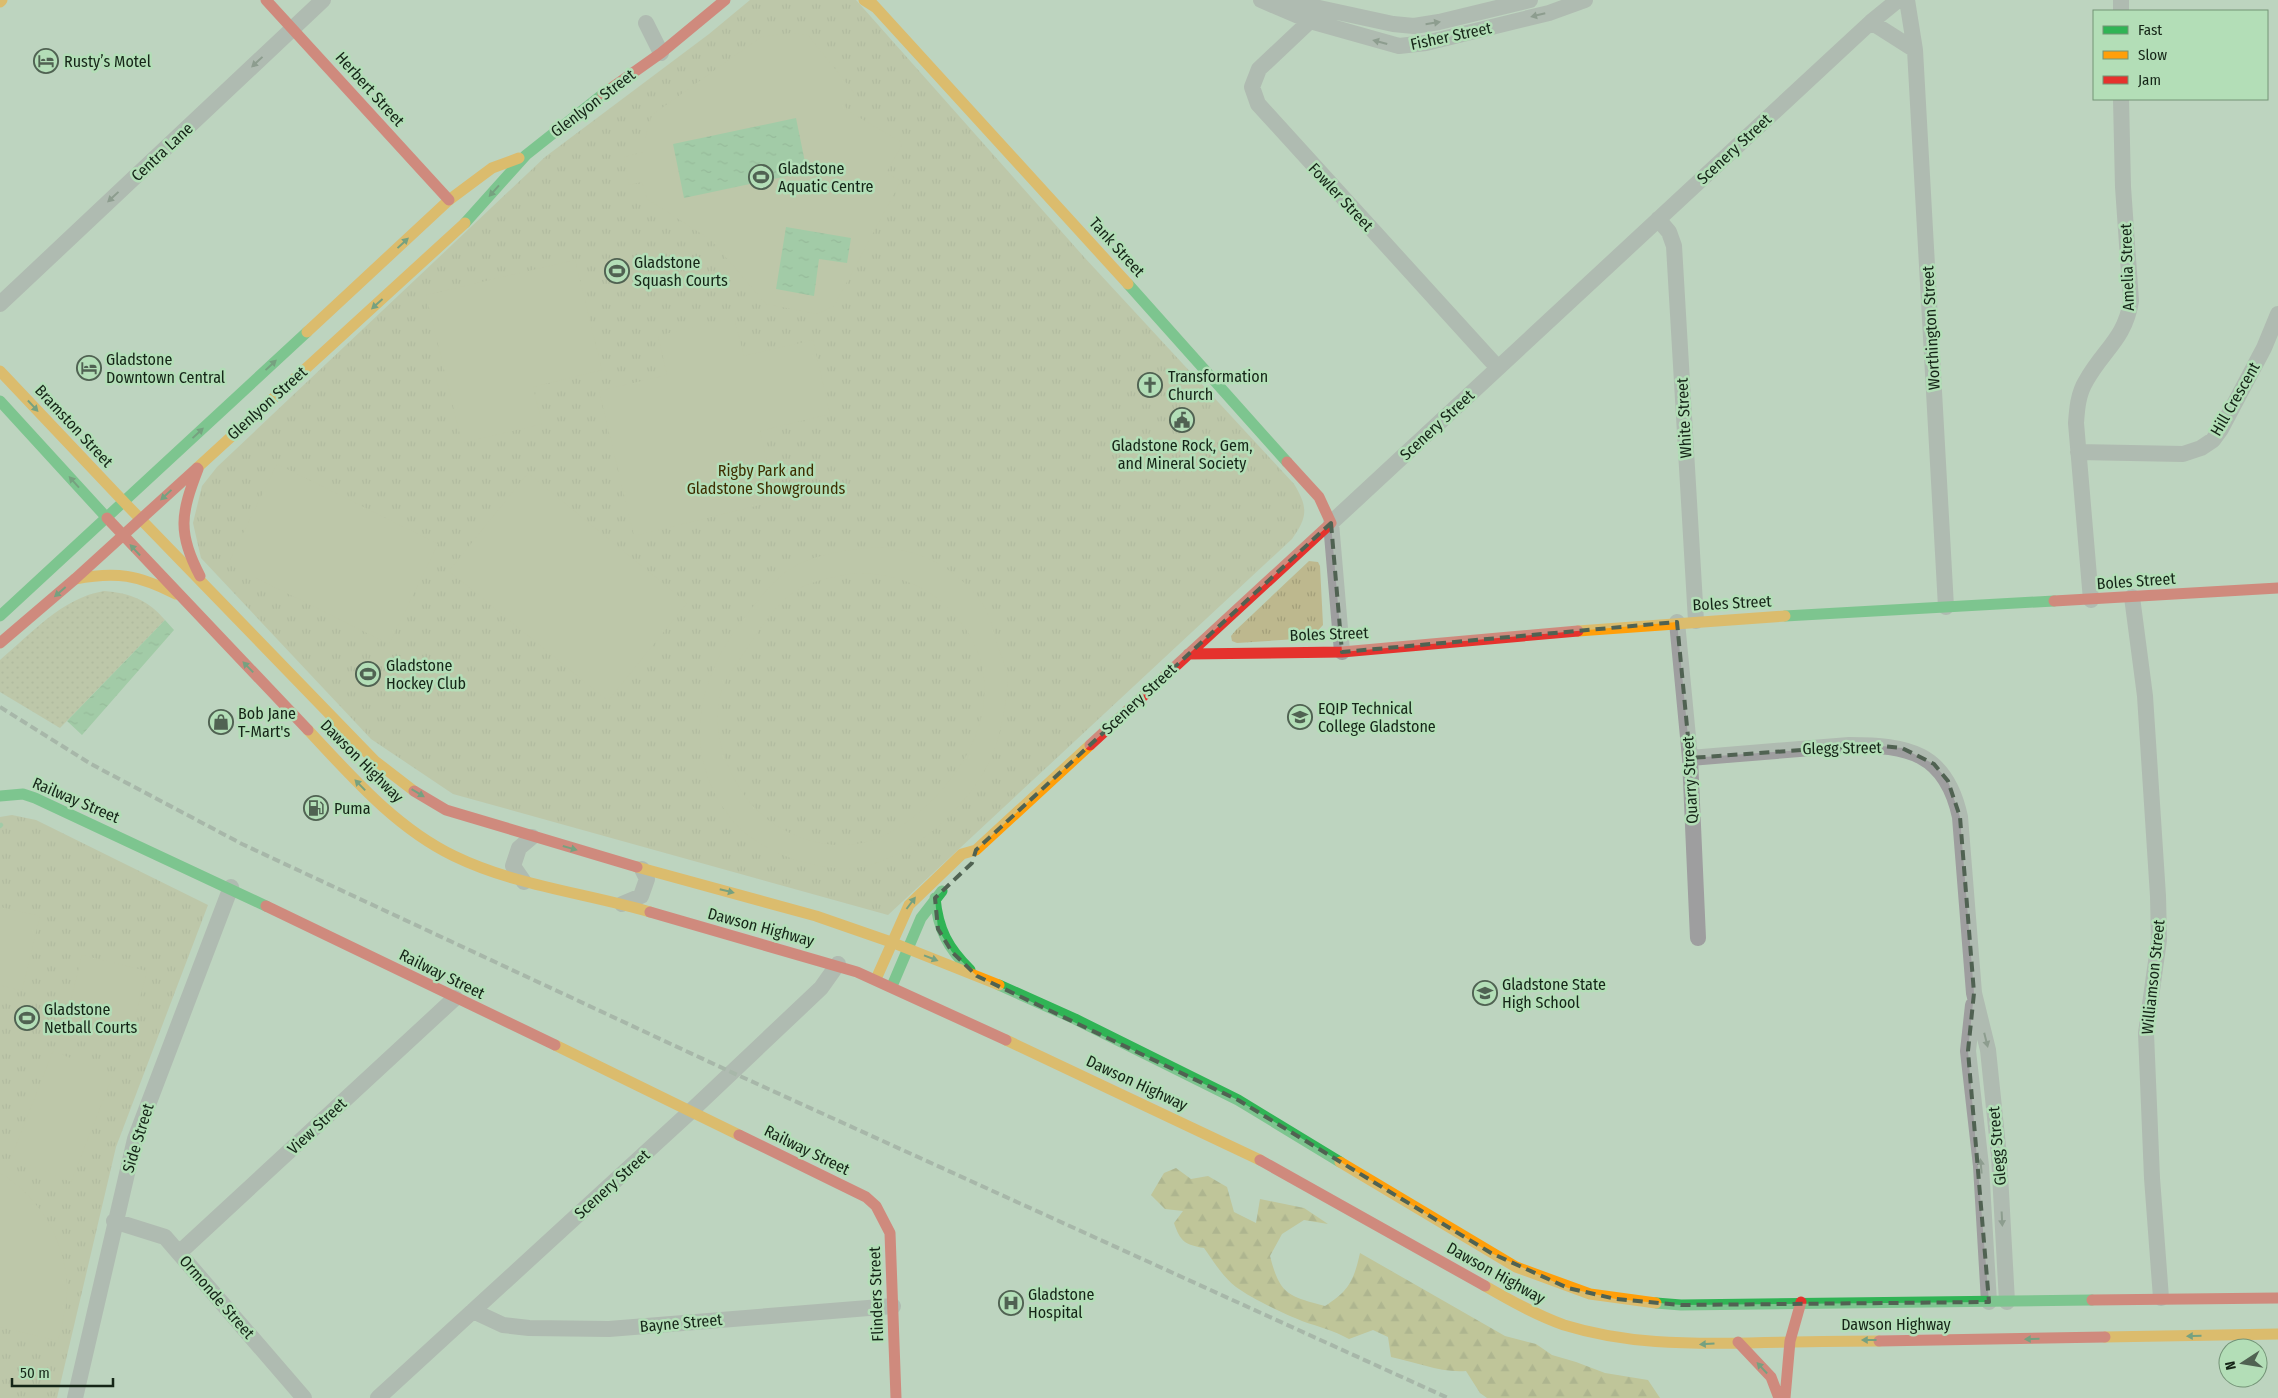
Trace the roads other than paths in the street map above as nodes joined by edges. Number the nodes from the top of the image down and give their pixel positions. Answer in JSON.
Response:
{"nodes":[{"id":1,"x":266,"y":0,"type":"edge"},
{"id":2,"x":323,"y":0,"type":"edge"},
{"id":3,"x":725,"y":0,"type":"edge"},
{"id":4,"x":1261,"y":0,"type":"edge"},
{"id":5,"x":1282,"y":0,"type":"edge"},
{"id":6,"x":1530,"y":0,"type":"edge"},
{"id":7,"x":1585,"y":0,"type":"edge"},
{"id":8,"x":1898,"y":0,"type":"edge"},
{"id":9,"x":1907,"y":0,"type":"edge"},
{"id":10,"x":872,"y":2,"type":"edge"},
{"id":11,"x":1310,"y":21,"type":"junction"},
{"id":12,"x":1871,"y":22,"type":"junction"},
{"id":13,"x":646,"y":23,"type":"dead end"},
{"id":14,"x":292,"y":29,"type":"junction"},
{"id":15,"x":1915,"y":50,"type":"junction"},
{"id":16,"x":661,"y":53,"type":"junction"},
{"id":17,"x":2121,"y":100,"type":"edge"},
{"id":18,"x":526,"y":155,"type":"junction"},
{"id":19,"x":449,"y":200,"type":"junction"},
{"id":20,"x":1658,"y":219,"type":"junction"},
{"id":21,"x":0,"y":304,"type":"edge"},
{"id":22,"x":2278,"y":314,"type":"edge"},
{"id":23,"x":1498,"y":368,"type":"junction"},
{"id":24,"x":0,"y":371,"type":"edge"},
{"id":25,"x":0,"y":401,"type":"edge"},
{"id":26,"x":2078,"y":452,"type":"junction"},
{"id":27,"x":200,"y":464,"type":"junction"},
{"id":28,"x":124,"y":502,"type":"junction"},
{"id":29,"x":107,"y":518,"type":"junction"},
{"id":30,"x":140,"y":519,"type":"junction"},
{"id":31,"x":1332,"y":523,"type":"junction"},
{"id":32,"x":122,"y":536,"type":"junction"},
{"id":33,"x":75,"y":579,"type":"junction"},
{"id":34,"x":2278,"y":588,"type":"edge"},
{"id":35,"x":177,"y":594,"type":"junction"},
{"id":36,"x":212,"y":596,"type":"junction"},
{"id":37,"x":2132,"y":598,"type":"junction"},
{"id":38,"x":2091,"y":600,"type":"junction"},
{"id":39,"x":1946,"y":607,"type":"junction"},
{"id":40,"x":0,"y":616,"type":"edge"},
{"id":41,"x":1696,"y":621,"type":"junction"},
{"id":42,"x":1677,"y":622,"type":"junction"},
{"id":43,"x":0,"y":643,"type":"edge"},
{"id":44,"x":1342,"y":652,"type":"junction"},
{"id":45,"x":1188,"y":654,"type":"junction"},
{"id":46,"x":1690,"y":758,"type":"junction"},
{"id":47,"x":0,"y":796,"type":"edge"},
{"id":48,"x":532,"y":837,"type":"junction"},
{"id":49,"x":976,"y":850,"type":"junction"},
{"id":50,"x":972,"y":863,"type":"dead end"},
{"id":51,"x":642,"y":870,"type":"junction"},
{"id":52,"x":954,"y":880,"type":"dead end"},
{"id":53,"x":524,"y":882,"type":"junction"},
{"id":54,"x":231,"y":887,"type":"junction"},
{"id":55,"x":935,"y":898,"type":"junction"},
{"id":56,"x":622,"y":904,"type":"junction"},
{"id":57,"x":1698,"y":938,"type":"dead end"},
{"id":58,"x":891,"y":942,"type":"junction"},
{"id":59,"x":906,"y":948,"type":"junction"},
{"id":60,"x":838,"y":964,"type":"junction"},
{"id":61,"x":977,"y":976,"type":"junction"},
{"id":62,"x":876,"y":979,"type":"junction"},
{"id":63,"x":892,"y":986,"type":"junction"},
{"id":64,"x":1974,"y":993,"type":"junction"},
{"id":65,"x":455,"y":998,"type":"junction"},
{"id":66,"x":690,"y":1112,"type":"junction"},
{"id":67,"x":866,"y":1197,"type":"joint"},
{"id":68,"x":114,"y":1221,"type":"junction"},
{"id":69,"x":179,"y":1253,"type":"junction"},
{"id":70,"x":2161,"y":1298,"type":"junction"},
{"id":71,"x":2278,"y":1298,"type":"edge"},
{"id":72,"x":1801,"y":1302,"type":"junction"},
{"id":73,"x":1989,"y":1302,"type":"junction"},
{"id":74,"x":2007,"y":1302,"type":"junction"},
{"id":75,"x":892,"y":1306,"type":"junction"},
{"id":76,"x":473,"y":1311,"type":"junction"},
{"id":77,"x":2278,"y":1334,"type":"edge"},
{"id":78,"x":1790,"y":1341,"type":"junction"},
{"id":79,"x":1806,"y":1341,"type":"junction"},
{"id":80,"x":1738,"y":1342,"type":"junction"},
{"id":81,"x":1804,"y":1355,"type":"dead end"},
{"id":82,"x":75,"y":1398,"type":"edge"},
{"id":83,"x":304,"y":1398,"type":"edge"},
{"id":84,"x":378,"y":1398,"type":"edge"},
{"id":85,"x":896,"y":1398,"type":"edge"},
{"id":86,"x":1779,"y":1398,"type":"edge"},
{"id":87,"x":1785,"y":1398,"type":"edge"}],
"edges":[{"from":1,"to":14,"type":"main road","name":"Herbert Street"},
{"from":2,"to":14,"type":"street","name":"Centra Lane"},
{"from":3,"to":16,"type":"main road","name":"Glenlyon Street"},
{"from":4,"to":11,"type":"street","name":"Fisher Street"},
{"from":5,"to":6,"type":"street","name":"Fisher Street","one_way":true},
{"from":7,"to":11,"type":"street","name":"Fisher Street","one_way":true},
{"from":8,"to":12,"type":"street","name":"Scenery Street"},
{"from":9,"to":15,"type":"street","name":"Worthington Street"},
{"from":10,"to":31,"type":"main road","name":"Tank Street"},
{"from":11,"to":23,"type":"street","name":"Fowler Street"},
{"from":12,"to":15,"type":"street"},
{"from":12,"to":20,"type":"street","name":"Scenery Street"},
{"from":13,"to":16,"type":"street"},
{"from":14,"to":19,"type":"main road","name":"Herbert Street"},
{"from":14,"to":21,"type":"street","name":"Centra Lane","one_way":true},
{"from":15,"to":39,"type":"street","name":"Worthington Street"},
{"from":16,"to":18,"type":"main road","name":"Glenlyon Street"},
{"from":17,"to":26,"type":"street","name":"Amelia Street"},
{"from":18,"to":19,"type":"main road","name":"Glenlyon Street"},
{"from":18,"to":27,"type":"main road","name":"Glenlyon Street","one_way":true},
{"from":28,"to":19,"type":"main road","name":"Glenlyon Street","one_way":true},
{"from":20,"to":23,"type":"street","name":"Scenery Street"},
{"from":20,"to":41,"type":"street","name":"White Street"},
{"from":22,"to":26,"type":"street","name":"Hill Crescent"},
{"from":23,"to":31,"type":"street","name":"Scenery Street"},
{"from":24,"to":28,"type":"main road","name":"Bramston Street","one_way":true},
{"from":29,"to":25,"type":"main road","one_way":true},
{"from":26,"to":38,"type":"street","name":"Amelia Street"},
{"from":27,"to":30,"type":"main road","name":"Glenlyon Street","one_way":true},
{"from":27,"to":36,"type":"main road"},
{"from":28,"to":29,"type":"main road","name":"Glenlyon Street"},
{"from":28,"to":30,"type":"main road","name":"Dawson Highway"},
{"from":29,"to":32,"type":"main road","name":"Dawson Highway"},
{"from":29,"to":40,"type":"main road","name":"Glenlyon Street"},
{"from":30,"to":32,"type":"main road","name":"Glenlyon Street"},
{"from":30,"to":36,"type":"main road","name":"Dawson Highway"},
{"from":31,"to":44,"type":"street"},
{"from":31,"to":45,"type":"main road","name":"Scenery Street"},
{"from":32,"to":33,"type":"main road","name":"Glenlyon Street"},
{"from":35,"to":32,"type":"main road","name":"Dawson Highway","one_way":true},
{"from":33,"to":35,"type":"main road"},
{"from":33,"to":43,"type":"main road","name":"Glenlyon Street","one_way":true},
{"from":34,"to":37,"type":"main road","name":"Boles Street"},
{"from":53,"to":35,"type":"main road","name":"Dawson Highway","one_way":true},
{"from":36,"to":48,"type":"main road","name":"Dawson Highway","one_way":true},
{"from":37,"to":38,"type":"main road","name":"Boles Street"},
{"from":37,"to":70,"type":"street","name":"Williamson Street"},
{"from":38,"to":39,"type":"main road","name":"Boles Street"},
{"from":39,"to":41,"type":"main road","name":"Boles Street"},
{"from":41,"to":42,"type":"main road","name":"Boles Street"},
{"from":42,"to":44,"type":"main road","name":"Boles Street"},
{"from":42,"to":46,"type":"street","name":"Quarry Street"},
{"from":44,"to":45,"type":"main road","name":"Boles Street"},
{"from":45,"to":49,"type":"main road","name":"Scenery Street"},
{"from":46,"to":57,"type":"street","name":"Quarry Street"},
{"from":46,"to":64,"type":"street","name":"Glegg Street"},
{"from":47,"to":54,"type":"main road","name":"Railway Street"},
{"from":48,"to":51,"type":"main road","name":"Dawson Highway","one_way":true},
{"from":48,"to":53,"type":"street"},
{"from":49,"to":50,"type":"main road"},
{"from":58,"to":49,"type":"main road","name":"Scenery Street","one_way":true},
{"from":51,"to":56,"type":"street"},
{"from":51,"to":58,"type":"main road","name":"Dawson Highway","one_way":true},
{"from":52,"to":55,"type":"main road"},
{"from":53,"to":56,"type":"main road","name":"Dawson Highway"},
{"from":54,"to":65,"type":"main road","name":"Railway Street"},
{"from":54,"to":68,"type":"street","name":"Side Street"},
{"from":55,"to":59,"type":"main road"},
{"from":55,"to":61,"type":"main road"},
{"from":56,"to":60,"type":"main road","name":"Dawson Highway"},
{"from":58,"to":59,"type":"main road","name":"Dawson Highway"},
{"from":58,"to":62,"type":"main road","name":"Scenery Street"},
{"from":59,"to":61,"type":"main road","name":"Dawson Highway","one_way":true},
{"from":59,"to":63,"type":"main road"},
{"from":60,"to":62,"type":"main road","name":"Dawson Highway"},
{"from":60,"to":66,"type":"street","name":"Scenery Street"},
{"from":61,"to":72,"type":"main road","name":"Dawson Highway"},
{"from":62,"to":63,"type":"main road","name":"Dawson Highway"},
{"from":80,"to":63,"type":"main road","name":"Dawson Highway","one_way":true},
{"from":73,"to":64,"type":"street","name":"Glegg Street","one_way":true},
{"from":64,"to":74,"type":"street","name":"Glegg Street","one_way":true},
{"from":65,"to":66,"type":"main road","name":"Railway Street"},
{"from":65,"to":69,"type":"street","name":"View Street"},
{"from":66,"to":67,"type":"main road","name":"Railway Street"},
{"from":66,"to":76,"type":"street","name":"Scenery Street"},
{"from":67,"to":75,"type":"main road","name":"Flinders Street"},
{"from":68,"to":69,"type":"street","name":"Ormonde Street"},
{"from":68,"to":82,"type":"street","name":"Side Street"},
{"from":69,"to":83,"type":"street","name":"Ormonde Street"},
{"from":70,"to":71,"type":"main road","name":"Dawson Highway"},
{"from":70,"to":74,"type":"main road","name":"Dawson Highway"},
{"from":72,"to":73,"type":"main road","name":"Dawson Highway"},
{"from":72,"to":78,"type":"main road"},
{"from":72,"to":79,"type":"main road"},
{"from":73,"to":74,"type":"main road","name":"Dawson Highway"},
{"from":75,"to":76,"type":"street","name":"Bayne Street"},
{"from":75,"to":85,"type":"main road","name":"Flinders Street"},
{"from":76,"to":84,"type":"street","name":"Scenery Street"},
{"from":77,"to":79,"type":"main road","name":"Dawson Highway","one_way":true},
{"from":78,"to":79,"type":"main road","name":"Dawson Highway"},
{"from":78,"to":80,"type":"main road","name":"Dawson Highway"},
{"from":78,"to":87,"type":"main road"},
{"from":79,"to":81,"type":"main road"},
{"from":86,"to":80,"type":"main road","one_way":true}]}
